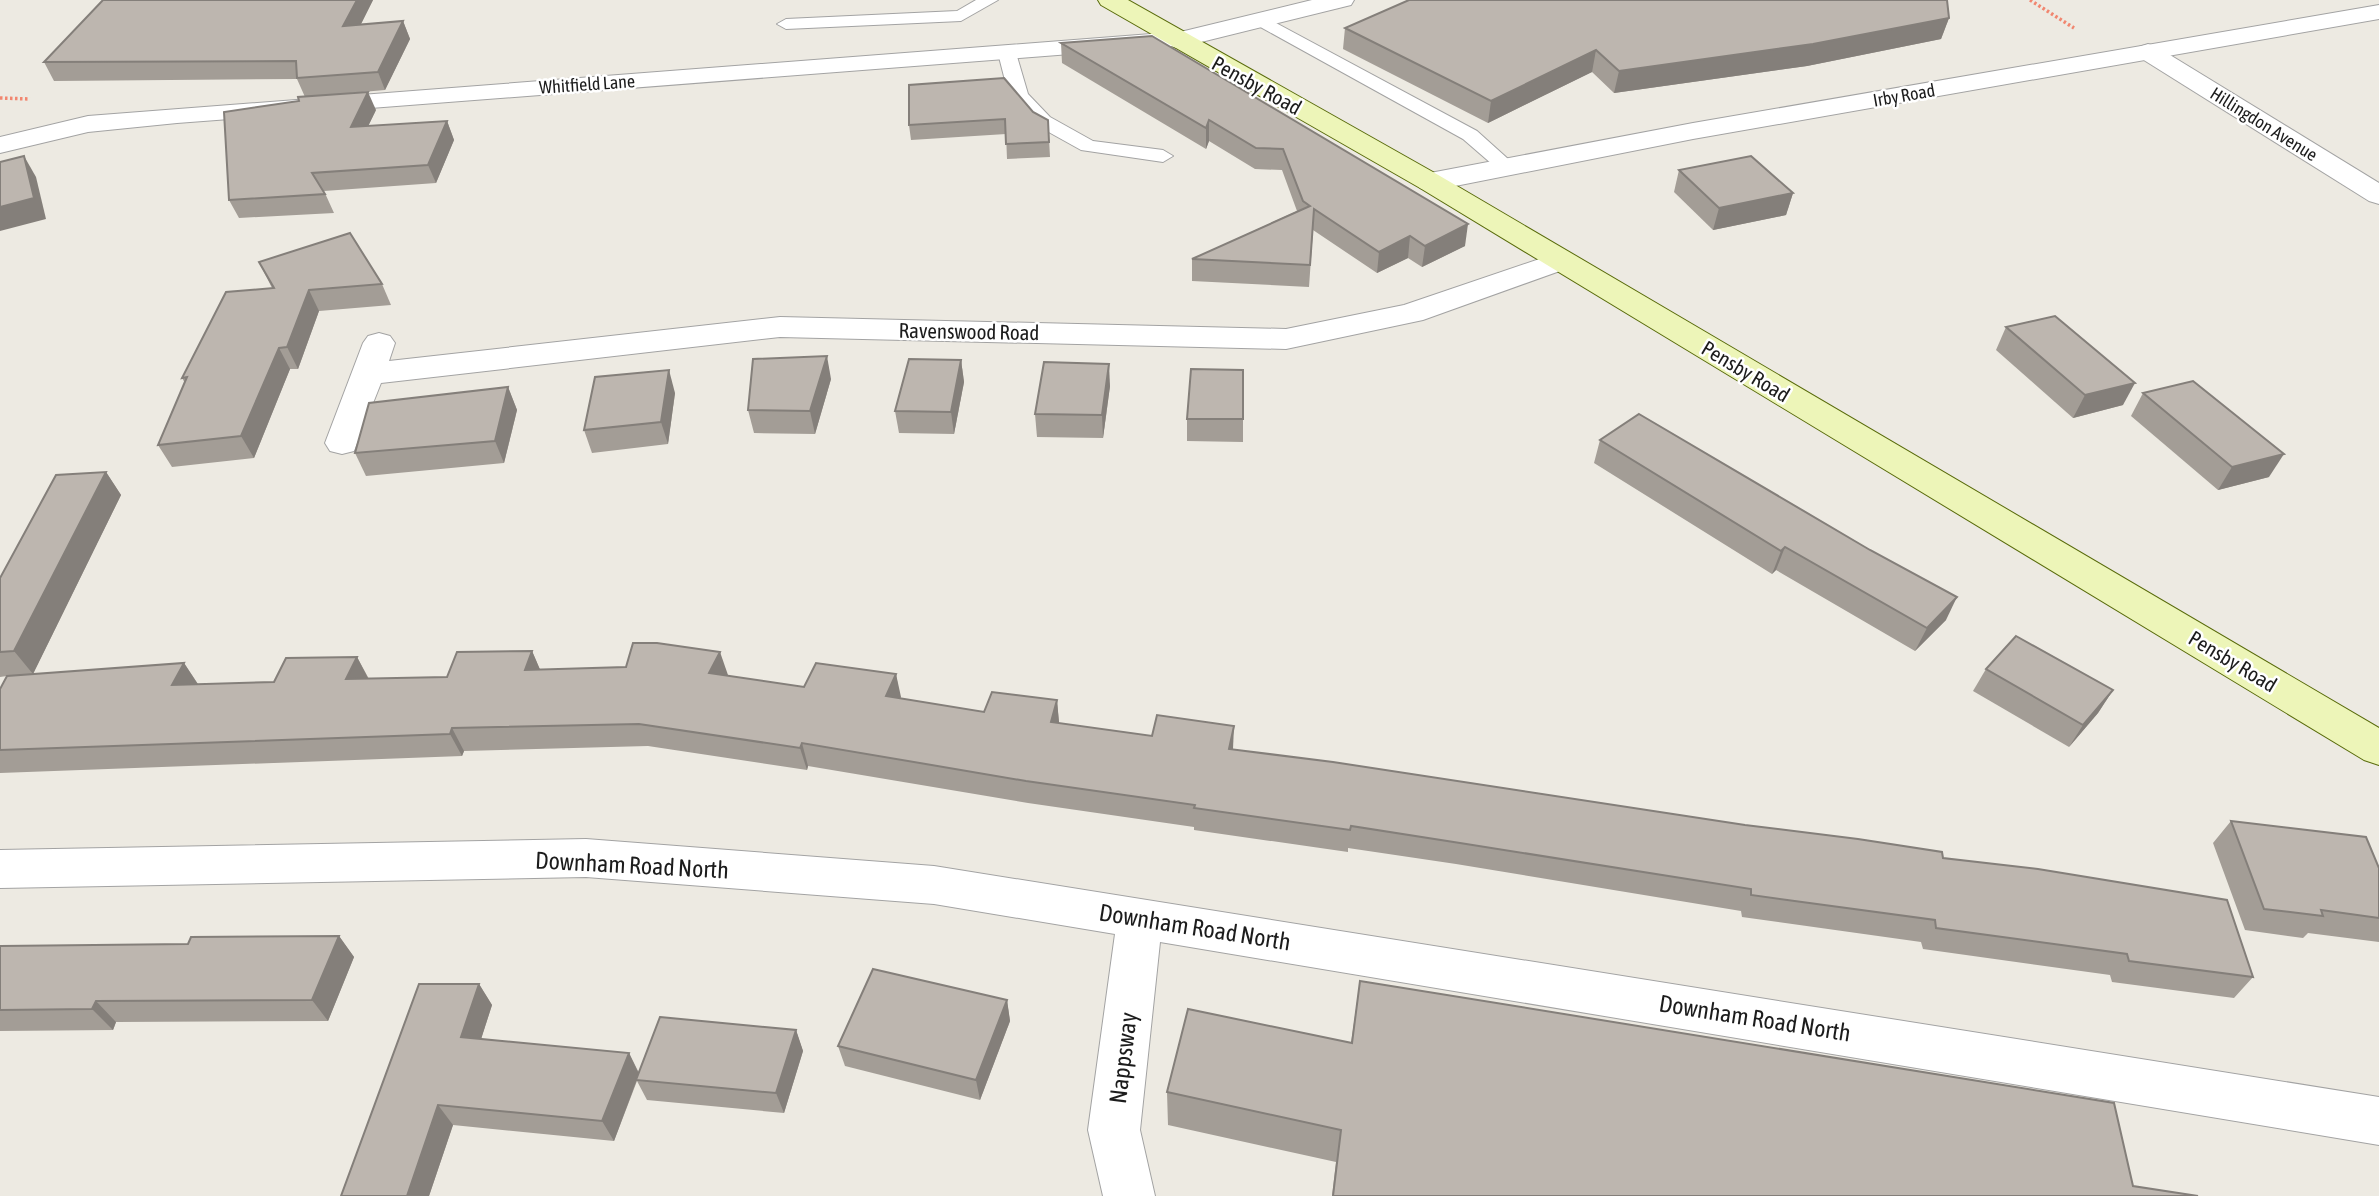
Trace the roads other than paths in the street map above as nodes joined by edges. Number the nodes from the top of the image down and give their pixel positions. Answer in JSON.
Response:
{"nodes":[{"id":1,"x":989,"y":0,"type":"edge"},
{"id":2,"x":1110,"y":0,"type":"edge"},
{"id":3,"x":1342,"y":0,"type":"edge"},
{"id":4,"x":2379,"y":12,"type":"edge"},
{"id":5,"x":1261,"y":20,"type":"junction"},
{"id":6,"x":786,"y":24,"type":"dead end"},
{"id":7,"x":1177,"y":40,"type":"junction"},
{"id":8,"x":2148,"y":52,"type":"junction"},
{"id":9,"x":1007,"y":53,"type":"junction"},
{"id":10,"x":0,"y":145,"type":"edge"},
{"id":11,"x":1163,"y":156,"type":"dead end"},
{"id":12,"x":1507,"y":167,"type":"junction"},
{"id":13,"x":1430,"y":182,"type":"junction"},
{"id":14,"x":2379,"y":195,"type":"edge"},
{"id":15,"x":1560,"y":261,"type":"junction"},
{"id":16,"x":342,"y":443,"type":"dead end"},
{"id":17,"x":2379,"y":748,"type":"edge"},
{"id":18,"x":0,"y":869,"type":"edge"},
{"id":19,"x":1140,"y":918,"type":"junction"},
{"id":20,"x":2379,"y":1121,"type":"edge"},
{"id":21,"x":1129,"y":1196,"type":"edge"}],
"edges":[{"from":1,"to":6,"type":"lane"},
{"from":2,"to":7,"type":"main road","name":"Pensby Road"},
{"from":3,"to":5,"type":"street","name":"Whitfield Lane"},
{"from":4,"to":8,"type":"street","name":"Irby Road"},
{"from":5,"to":7,"type":"street","name":"Whitfield Lane"},
{"from":5,"to":12,"type":"lane"},
{"from":7,"to":9,"type":"street","name":"Whitfield Lane"},
{"from":7,"to":13,"type":"main road","name":"Pensby Road"},
{"from":8,"to":12,"type":"street","name":"Irby Road"},
{"from":8,"to":14,"type":"street","name":"Hillingdon Avenue"},
{"from":9,"to":10,"type":"street","name":"Whitfield Lane"},
{"from":9,"to":11,"type":"lane"},
{"from":12,"to":13,"type":"street","name":"Irby Road"},
{"from":13,"to":15,"type":"main road","name":"Pensby Road"},
{"from":15,"to":16,"type":"street","name":"Ravenswood Road"},
{"from":15,"to":17,"type":"main road","name":"Pensby Road"},
{"from":18,"to":19,"type":"street","name":"Downham Road North"},
{"from":19,"to":20,"type":"street","name":"Downham Road North"},
{"from":19,"to":21,"type":"street","name":"Nappsway"}]}
